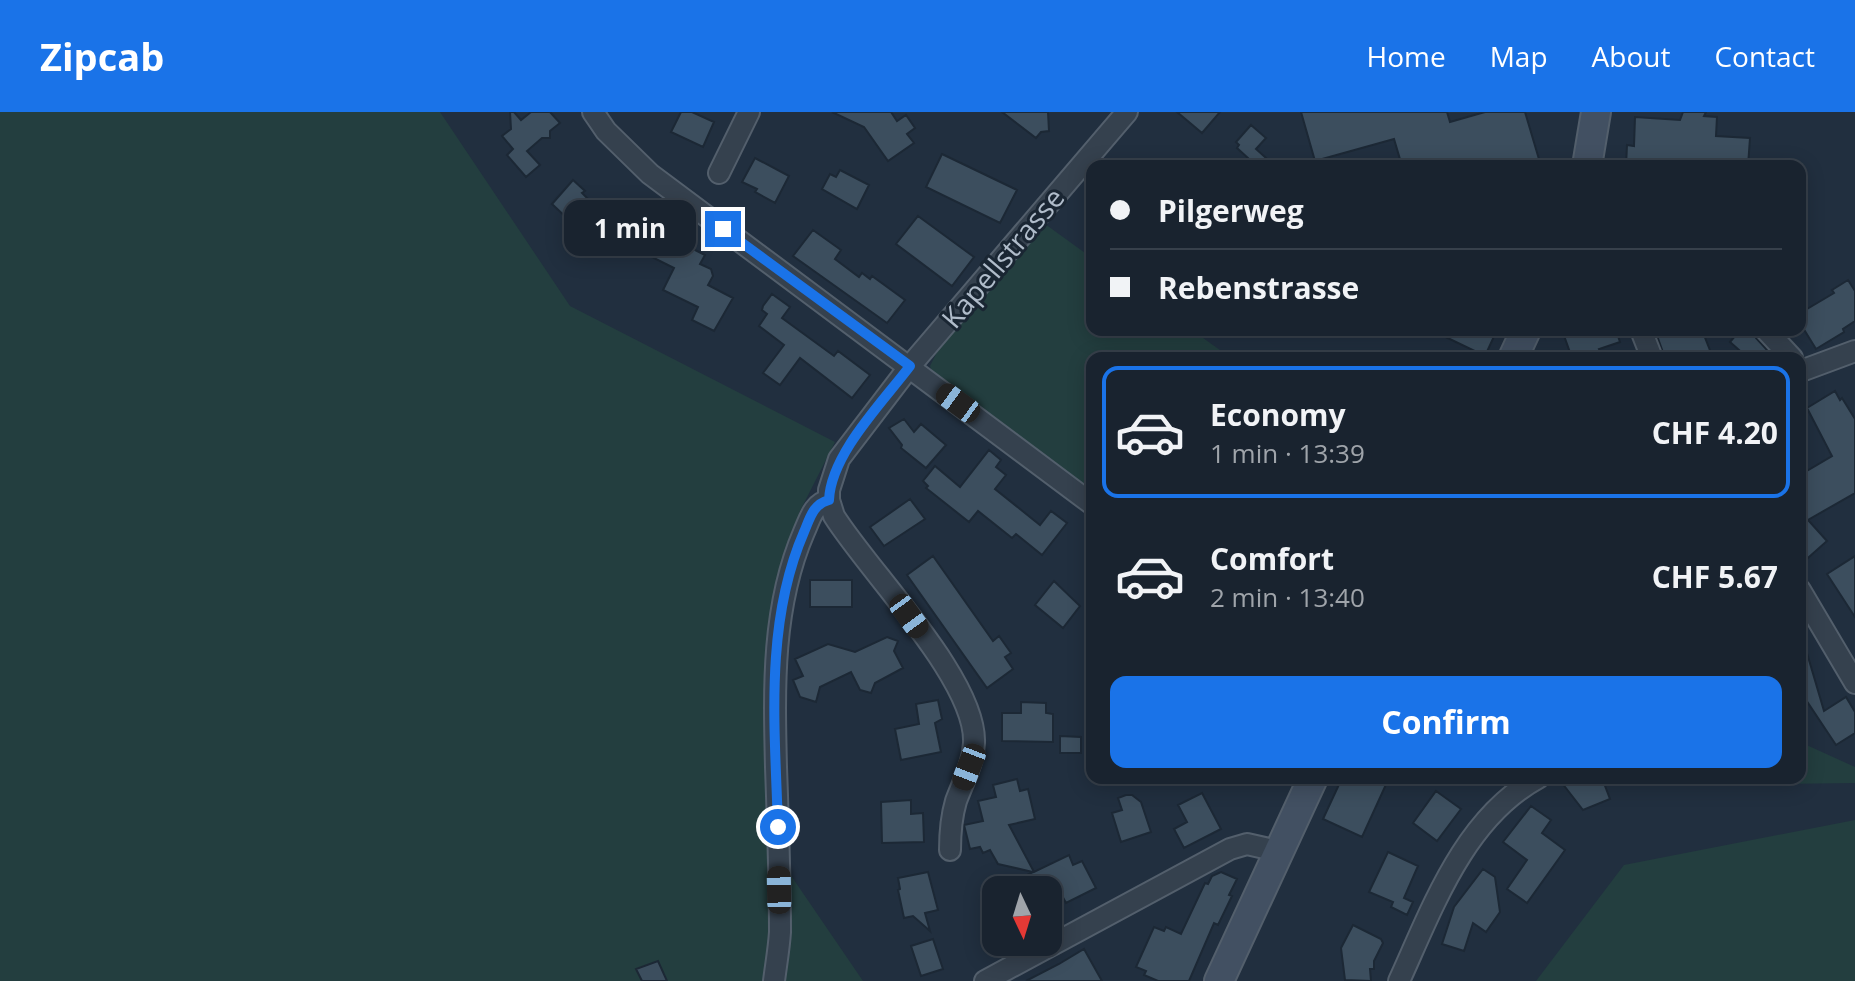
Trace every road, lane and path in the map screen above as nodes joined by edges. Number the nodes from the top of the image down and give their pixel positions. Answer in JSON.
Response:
{"nodes":[{"id":1,"x":593,"y":112,"type":"edge"},
{"id":2,"x":749,"y":112,"type":"edge"},
{"id":3,"x":1127,"y":112,"type":"edge"},
{"id":4,"x":1596,"y":112,"type":"edge"},
{"id":5,"x":1588,"y":160,"type":"edge"},
{"id":6,"x":719,"y":173,"type":"dead end"},
{"id":7,"x":1773,"y":336,"type":"edge"},
{"id":8,"x":1855,"y":351,"type":"edge"},
{"id":9,"x":1789,"y":352,"type":"edge"},
{"id":10,"x":910,"y":366,"type":"junction"},
{"id":11,"x":1806,"y":370,"type":"edge"},
{"id":12,"x":1086,"y":499,"type":"edge"},
{"id":13,"x":829,"y":500,"type":"junction"},
{"id":14,"x":1806,"y":600,"type":"edge"},
{"id":15,"x":1855,"y":683,"type":"edge"},
{"id":16,"x":1310,"y":784,"type":"edge"},
{"id":17,"x":1530,"y":784,"type":"edge"},
{"id":18,"x":950,"y":850,"type":"dead end"},
{"id":19,"x":1278,"y":851,"type":"junction"},
{"id":20,"x":774,"y":981,"type":"edge"},
{"id":21,"x":985,"y":981,"type":"edge"},
{"id":22,"x":1219,"y":981,"type":"edge"},
{"id":23,"x":1399,"y":981,"type":"edge"}],
"edges":[{"from":1,"to":10,"type":"street"},
{"from":2,"to":6,"type":"street"},
{"from":3,"to":10,"type":"street","name":"Kapellstrasse"},
{"from":4,"to":5,"type":"main road"},
{"from":7,"to":9,"type":"street"},
{"from":8,"to":11,"type":"street"},
{"from":10,"to":12,"type":"street"},
{"from":10,"to":13,"type":"street","name":"Kapellstrasse"},
{"from":13,"to":18,"type":"street"},
{"from":13,"to":20,"type":"street"},
{"from":14,"to":15,"type":"street"},
{"from":16,"to":19,"type":"main road"},
{"from":17,"to":23,"type":"street"},
{"from":19,"to":21,"type":"street"},
{"from":19,"to":22,"type":"main road"}]}
